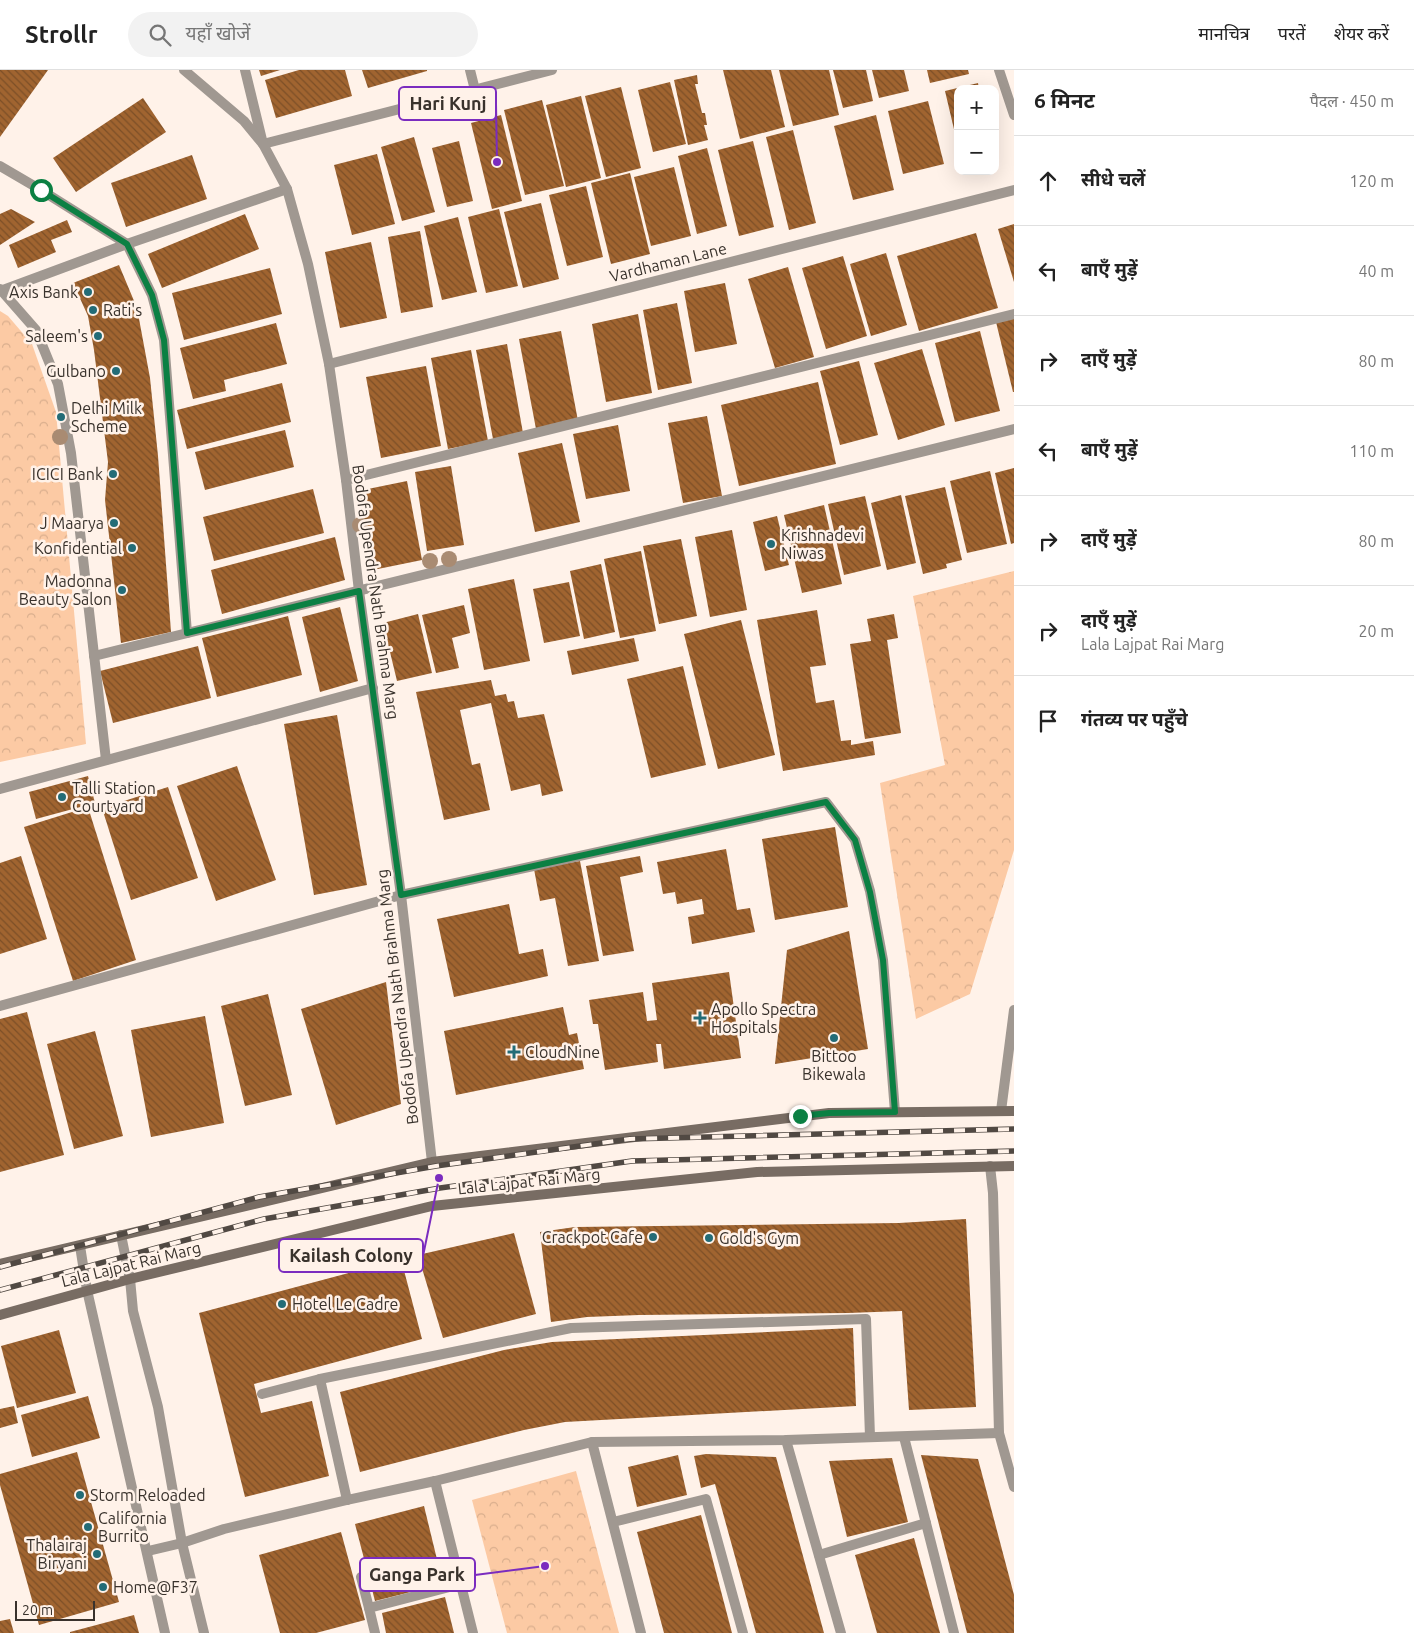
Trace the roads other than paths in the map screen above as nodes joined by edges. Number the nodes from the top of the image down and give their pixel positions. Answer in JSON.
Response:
{"nodes":[{"id":1,"x":184,"y":70,"type":"edge"},
{"id":2,"x":245,"y":70,"type":"edge"},
{"id":3,"x":470,"y":70,"type":"edge"},
{"id":4,"x":552,"y":70,"type":"edge"},
{"id":5,"x":999,"y":70,"type":"edge"},
{"id":6,"x":475,"y":90,"type":"junction"},
{"id":7,"x":1014,"y":115,"type":"edge"},
{"id":8,"x":263,"y":144,"type":"junction"},
{"id":9,"x":0,"y":166,"type":"edge"},
{"id":10,"x":287,"y":189,"type":"junction"},
{"id":11,"x":1014,"y":190,"type":"edge"},
{"id":12,"x":127,"y":244,"type":"junction"},
{"id":13,"x":2,"y":289,"type":"edge"},
{"id":14,"x":1014,"y":314,"type":"edge"},
{"id":15,"x":329,"y":364,"type":"junction"},
{"id":16,"x":1014,"y":429,"type":"edge"},
{"id":17,"x":346,"y":480,"type":"junction"},
{"id":18,"x":359,"y":591,"type":"junction"},
{"id":19,"x":187,"y":633,"type":"junction"},
{"id":20,"x":94,"y":656,"type":"junction"},
{"id":21,"x":373,"y":688,"type":"junction"},
{"id":22,"x":106,"y":760,"type":"junction"},
{"id":23,"x":0,"y":789,"type":"edge"},
{"id":24,"x":401,"y":895,"type":"junction"},
{"id":25,"x":0,"y":1006,"type":"edge"},
{"id":26,"x":1014,"y":1010,"type":"edge"},
{"id":27,"x":1000,"y":1111,"type":"junction"},
{"id":28,"x":1014,"y":1111,"type":"edge"},
{"id":29,"x":895,"y":1112,"type":"junction"},
{"id":30,"x":432,"y":1162,"type":"junction"},
{"id":31,"x":990,"y":1166,"type":"junction"},
{"id":32,"x":1014,"y":1166,"type":"edge"},
{"id":33,"x":121,"y":1235,"type":"junction"},
{"id":34,"x":80,"y":1246,"type":"junction"},
{"id":35,"x":0,"y":1264,"type":"edge"},
{"id":36,"x":130,"y":1279,"type":"junction"},
{"id":37,"x":87,"y":1290,"type":"junction"},
{"id":38,"x":0,"y":1315,"type":"edge"},
{"id":39,"x":320,"y":1379,"type":"junction"},
{"id":40,"x":262,"y":1394,"type":"dead end"},
{"id":41,"x":999,"y":1433,"type":"junction"},
{"id":42,"x":904,"y":1436,"type":"junction"},
{"id":43,"x":870,"y":1437,"type":"junction"},
{"id":44,"x":786,"y":1440,"type":"junction"},
{"id":45,"x":592,"y":1442,"type":"junction"},
{"id":46,"x":435,"y":1482,"type":"junction"},
{"id":47,"x":1014,"y":1487,"type":"edge"},
{"id":48,"x":347,"y":1500,"type":"junction"},
{"id":49,"x":613,"y":1522,"type":"junction"},
{"id":50,"x":926,"y":1523,"type":"junction"},
{"id":51,"x":182,"y":1543,"type":"junction"},
{"id":52,"x":148,"y":1551,"type":"junction"},
{"id":53,"x":819,"y":1555,"type":"junction"},
{"id":54,"x":361,"y":1577,"type":"dead end"},
{"id":55,"x":461,"y":1584,"type":"junction"},
{"id":56,"x":369,"y":1608,"type":"junction"},
{"id":57,"x":165,"y":1633,"type":"edge"},
{"id":58,"x":204,"y":1633,"type":"edge"},
{"id":59,"x":375,"y":1633,"type":"edge"},
{"id":60,"x":473,"y":1633,"type":"edge"},
{"id":61,"x":641,"y":1633,"type":"edge"},
{"id":62,"x":743,"y":1633,"type":"edge"},
{"id":63,"x":841,"y":1633,"type":"edge"},
{"id":64,"x":954,"y":1633,"type":"edge"}],
"edges":[{"from":1,"to":8,"type":"street","name":"Bodofa Upendra Nath Brahma Marg"},
{"from":2,"to":8,"type":"street"},
{"from":3,"to":6,"type":"street"},
{"from":4,"to":6,"type":"street"},
{"from":5,"to":7,"type":"street"},
{"from":6,"to":8,"type":"street"},
{"from":8,"to":10,"type":"street","name":"Bodofa Upendra Nath Brahma Marg"},
{"from":9,"to":12,"type":"street"},
{"from":10,"to":12,"type":"street"},
{"from":10,"to":15,"type":"street","name":"Bodofa Upendra Nath Brahma Marg"},
{"from":11,"to":15,"type":"street","name":"Vardhaman Lane"},
{"from":12,"to":13,"type":"street"},
{"from":12,"to":19,"type":"street"},
{"from":13,"to":20,"type":"street"},
{"from":14,"to":17,"type":"street"},
{"from":15,"to":17,"type":"street","name":"Bodofa Upendra Nath Brahma Marg"},
{"from":16,"to":18,"type":"street"},
{"from":17,"to":18,"type":"street","name":"Bodofa Upendra Nath Brahma Marg"},
{"from":18,"to":19,"type":"street"},
{"from":18,"to":21,"type":"street","name":"Bodofa Upendra Nath Brahma Marg"},
{"from":19,"to":20,"type":"street"},
{"from":20,"to":22,"type":"street"},
{"from":21,"to":22,"type":"street"},
{"from":21,"to":24,"type":"street","name":"Bodofa Upendra Nath Brahma Marg"},
{"from":22,"to":23,"type":"street"},
{"from":24,"to":25,"type":"street"},
{"from":24,"to":29,"type":"street"},
{"from":24,"to":30,"type":"street","name":"Bodofa Upendra Nath Brahma Marg"},
{"from":26,"to":27,"type":"street"},
{"from":27,"to":28,"type":"main road","name":"Lala Lajpat Rai Marg"},
{"from":27,"to":29,"type":"main road","name":"Lala Lajpat Rai Marg"},
{"from":29,"to":30,"type":"main road","name":"Lala Lajpat Rai Marg"},
{"from":30,"to":33,"type":"main road","name":"Lala Lajpat Rai Marg"},
{"from":31,"to":32,"type":"main road","name":"Lala Lajpat Rai Marg"},
{"from":31,"to":36,"type":"main road","name":"Lala Lajpat Rai Marg"},
{"from":31,"to":41,"type":"street"},
{"from":33,"to":34,"type":"main road","name":"Lala Lajpat Rai Marg"},
{"from":33,"to":36,"type":"street"},
{"from":34,"to":35,"type":"main road","name":"Lala Lajpat Rai Marg"},
{"from":34,"to":37,"type":"street"},
{"from":36,"to":37,"type":"main road","name":"Lala Lajpat Rai Marg"},
{"from":36,"to":51,"type":"street"},
{"from":37,"to":38,"type":"main road","name":"Lala Lajpat Rai Marg"},
{"from":37,"to":52,"type":"street"},
{"from":39,"to":40,"type":"street"},
{"from":39,"to":43,"type":"street"},
{"from":39,"to":48,"type":"street"},
{"from":41,"to":42,"type":"street"},
{"from":41,"to":47,"type":"street"},
{"from":42,"to":43,"type":"street"},
{"from":42,"to":50,"type":"street"},
{"from":43,"to":44,"type":"street"},
{"from":44,"to":45,"type":"street"},
{"from":44,"to":53,"type":"street"},
{"from":45,"to":46,"type":"street"},
{"from":45,"to":49,"type":"street"},
{"from":46,"to":48,"type":"street"},
{"from":46,"to":55,"type":"street"},
{"from":48,"to":51,"type":"street"},
{"from":49,"to":61,"type":"street"},
{"from":49,"to":62,"type":"street"},
{"from":50,"to":53,"type":"street"},
{"from":50,"to":64,"type":"street"},
{"from":51,"to":52,"type":"street"},
{"from":51,"to":58,"type":"street"},
{"from":52,"to":57,"type":"street"},
{"from":53,"to":63,"type":"street"},
{"from":54,"to":56,"type":"street"},
{"from":55,"to":56,"type":"street"},
{"from":55,"to":60,"type":"street"},
{"from":56,"to":59,"type":"street"}]}
